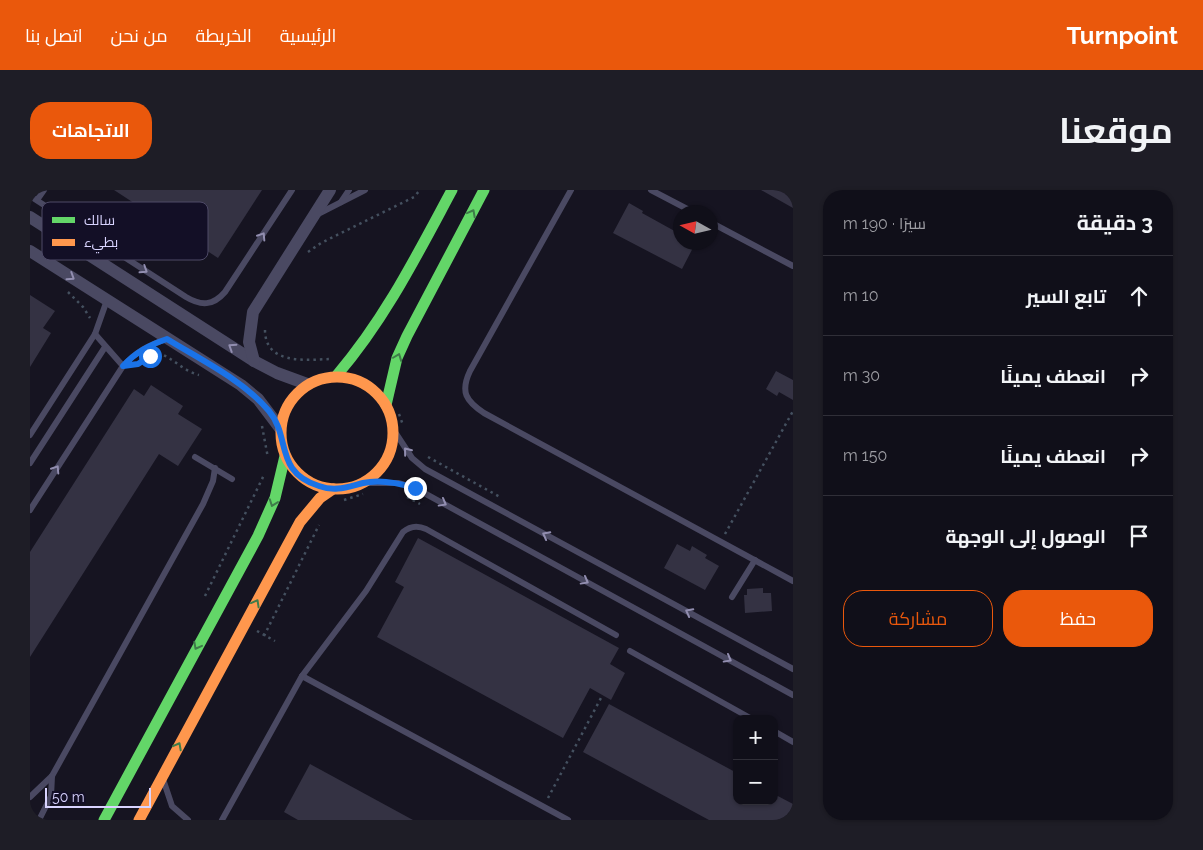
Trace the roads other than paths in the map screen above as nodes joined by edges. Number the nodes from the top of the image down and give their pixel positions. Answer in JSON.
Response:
{"nodes":[{"id":1,"x":44,"y":190,"type":"edge"},
{"id":2,"x":292,"y":190,"type":"edge"},
{"id":3,"x":330,"y":190,"type":"edge"},
{"id":4,"x":349,"y":190,"type":"edge"},
{"id":5,"x":365,"y":190,"type":"edge"},
{"id":6,"x":452,"y":190,"type":"edge"},
{"id":7,"x":484,"y":190,"type":"edge"},
{"id":8,"x":571,"y":190,"type":"edge"},
{"id":9,"x":651,"y":190,"type":"edge"},
{"id":10,"x":30,"y":196,"type":"edge"},
{"id":11,"x":37,"y":200,"type":"junction"},
{"id":12,"x":341,"y":202,"type":"junction"},
{"id":13,"x":42,"y":203,"type":"edge"},
{"id":14,"x":680,"y":205,"type":"edge"},
{"id":15,"x":314,"y":216,"type":"junction"},
{"id":16,"x":30,"y":218,"type":"edge"},
{"id":17,"x":42,"y":226,"type":"edge"},
{"id":18,"x":718,"y":226,"type":"edge"},
{"id":19,"x":30,"y":251,"type":"edge"},
{"id":20,"x":42,"y":259,"type":"edge"},
{"id":21,"x":44,"y":260,"type":"edge"},
{"id":22,"x":96,"y":260,"type":"edge"},
{"id":23,"x":129,"y":260,"type":"edge"},
{"id":24,"x":793,"y":266,"type":"edge"},
{"id":25,"x":107,"y":300,"type":"junction"},
{"id":26,"x":95,"y":334,"type":"junction"},
{"id":27,"x":167,"y":339,"type":"junction"},
{"id":28,"x":105,"y":347,"type":"junction"},
{"id":29,"x":254,"y":361,"type":"junction"},
{"id":30,"x":123,"y":366,"type":"junction"},
{"id":31,"x":338,"y":376,"type":"junction"},
{"id":32,"x":307,"y":384,"type":"junction"},
{"id":33,"x":391,"y":405,"type":"junction"},
{"id":34,"x":280,"y":428,"type":"junction"},
{"id":35,"x":393,"y":430,"type":"junction"},
{"id":36,"x":30,"y":435,"type":"edge"},
{"id":37,"x":285,"y":456,"type":"junction"},
{"id":38,"x":195,"y":457,"type":"dead end"},
{"id":39,"x":30,"y":463,"type":"edge"},
{"id":40,"x":214,"y":468,"type":"junction"},
{"id":41,"x":232,"y":479,"type":"dead end"},
{"id":42,"x":365,"y":488,"type":"junction"},
{"id":43,"x":333,"y":490,"type":"junction"},
{"id":44,"x":30,"y":510,"type":"edge"},
{"id":45,"x":755,"y":560,"type":"junction"},
{"id":46,"x":793,"y":581,"type":"edge"},
{"id":47,"x":732,"y":597,"type":"dead end"},
{"id":48,"x":616,"y":635,"type":"dead end"},
{"id":49,"x":630,"y":651,"type":"dead end"},
{"id":50,"x":793,"y":669,"type":"edge"},
{"id":51,"x":302,"y":676,"type":"junction"},
{"id":52,"x":793,"y":695,"type":"edge"},
{"id":53,"x":745,"y":715,"type":"edge"},
{"id":54,"x":778,"y":733,"type":"edge"},
{"id":55,"x":793,"y":742,"type":"edge"},
{"id":56,"x":52,"y":776,"type":"junction"},
{"id":57,"x":162,"y":776,"type":"junction"},
{"id":58,"x":30,"y":797,"type":"edge"},
{"id":59,"x":39,"y":820,"type":"edge"},
{"id":60,"x":104,"y":820,"type":"edge"},
{"id":61,"x":139,"y":820,"type":"edge"},
{"id":62,"x":188,"y":820,"type":"edge"},
{"id":63,"x":222,"y":820,"type":"edge"},
{"id":64,"x":568,"y":820,"type":"edge"}],
"edges":[{"from":1,"to":11,"type":"lane"},
{"from":23,"to":2,"type":"lane","one_way":true},
{"from":3,"to":15,"type":"street"},
{"from":4,"to":12,"type":"lane"},
{"from":5,"to":12,"type":"lane"},
{"from":6,"to":31,"type":"street"},
{"from":33,"to":7,"type":"street","one_way":true},
{"from":8,"to":45,"type":"lane"},
{"from":9,"to":14,"type":"lane"},
{"from":10,"to":11,"type":"lane"},
{"from":11,"to":13,"type":"lane","one_way":true},
{"from":12,"to":15,"type":"lane"},
{"from":15,"to":29,"type":"street"},
{"from":17,"to":16,"type":"street","one_way":true},
{"from":18,"to":24,"type":"lane"},
{"from":19,"to":20,"type":"street","one_way":true},
{"from":21,"to":25,"type":"street","one_way":true},
{"from":29,"to":22,"type":"street","one_way":true},
{"from":25,"to":26,"type":"lane"},
{"from":25,"to":27,"type":"street"},
{"from":26,"to":28,"type":"lane"},
{"from":26,"to":36,"type":"lane"},
{"from":27,"to":30,"type":"lane"},
{"from":27,"to":34,"type":"street"},
{"from":28,"to":30,"type":"lane"},
{"from":28,"to":39,"type":"lane"},
{"from":29,"to":32,"type":"street"},
{"from":44,"to":30,"type":"lane","one_way":true},
{"from":31,"to":32,"type":"street"},
{"from":31,"to":33,"type":"street"},
{"from":32,"to":34,"type":"street"},
{"from":33,"to":35,"type":"street"},
{"from":34,"to":37,"type":"street"},
{"from":35,"to":42,"type":"street"},
{"from":50,"to":35,"type":"lane","one_way":true},
{"from":37,"to":43,"type":"street"},
{"from":37,"to":60,"type":"street","one_way":true},
{"from":38,"to":40,"type":"lane"},
{"from":40,"to":41,"type":"lane"},
{"from":40,"to":56,"type":"lane"},
{"from":42,"to":43,"type":"street"},
{"from":42,"to":52,"type":"lane","one_way":true},
{"from":57,"to":43,"type":"street","one_way":true},
{"from":45,"to":46,"type":"lane"},
{"from":45,"to":47,"type":"lane"},
{"from":48,"to":51,"type":"lane"},
{"from":49,"to":53,"type":"lane"},
{"from":51,"to":63,"type":"lane"},
{"from":51,"to":64,"type":"lane"},
{"from":54,"to":55,"type":"lane"},
{"from":56,"to":58,"type":"lane"},
{"from":56,"to":59,"type":"lane"},
{"from":57,"to":61,"type":"street"},
{"from":57,"to":62,"type":"lane"}]}
